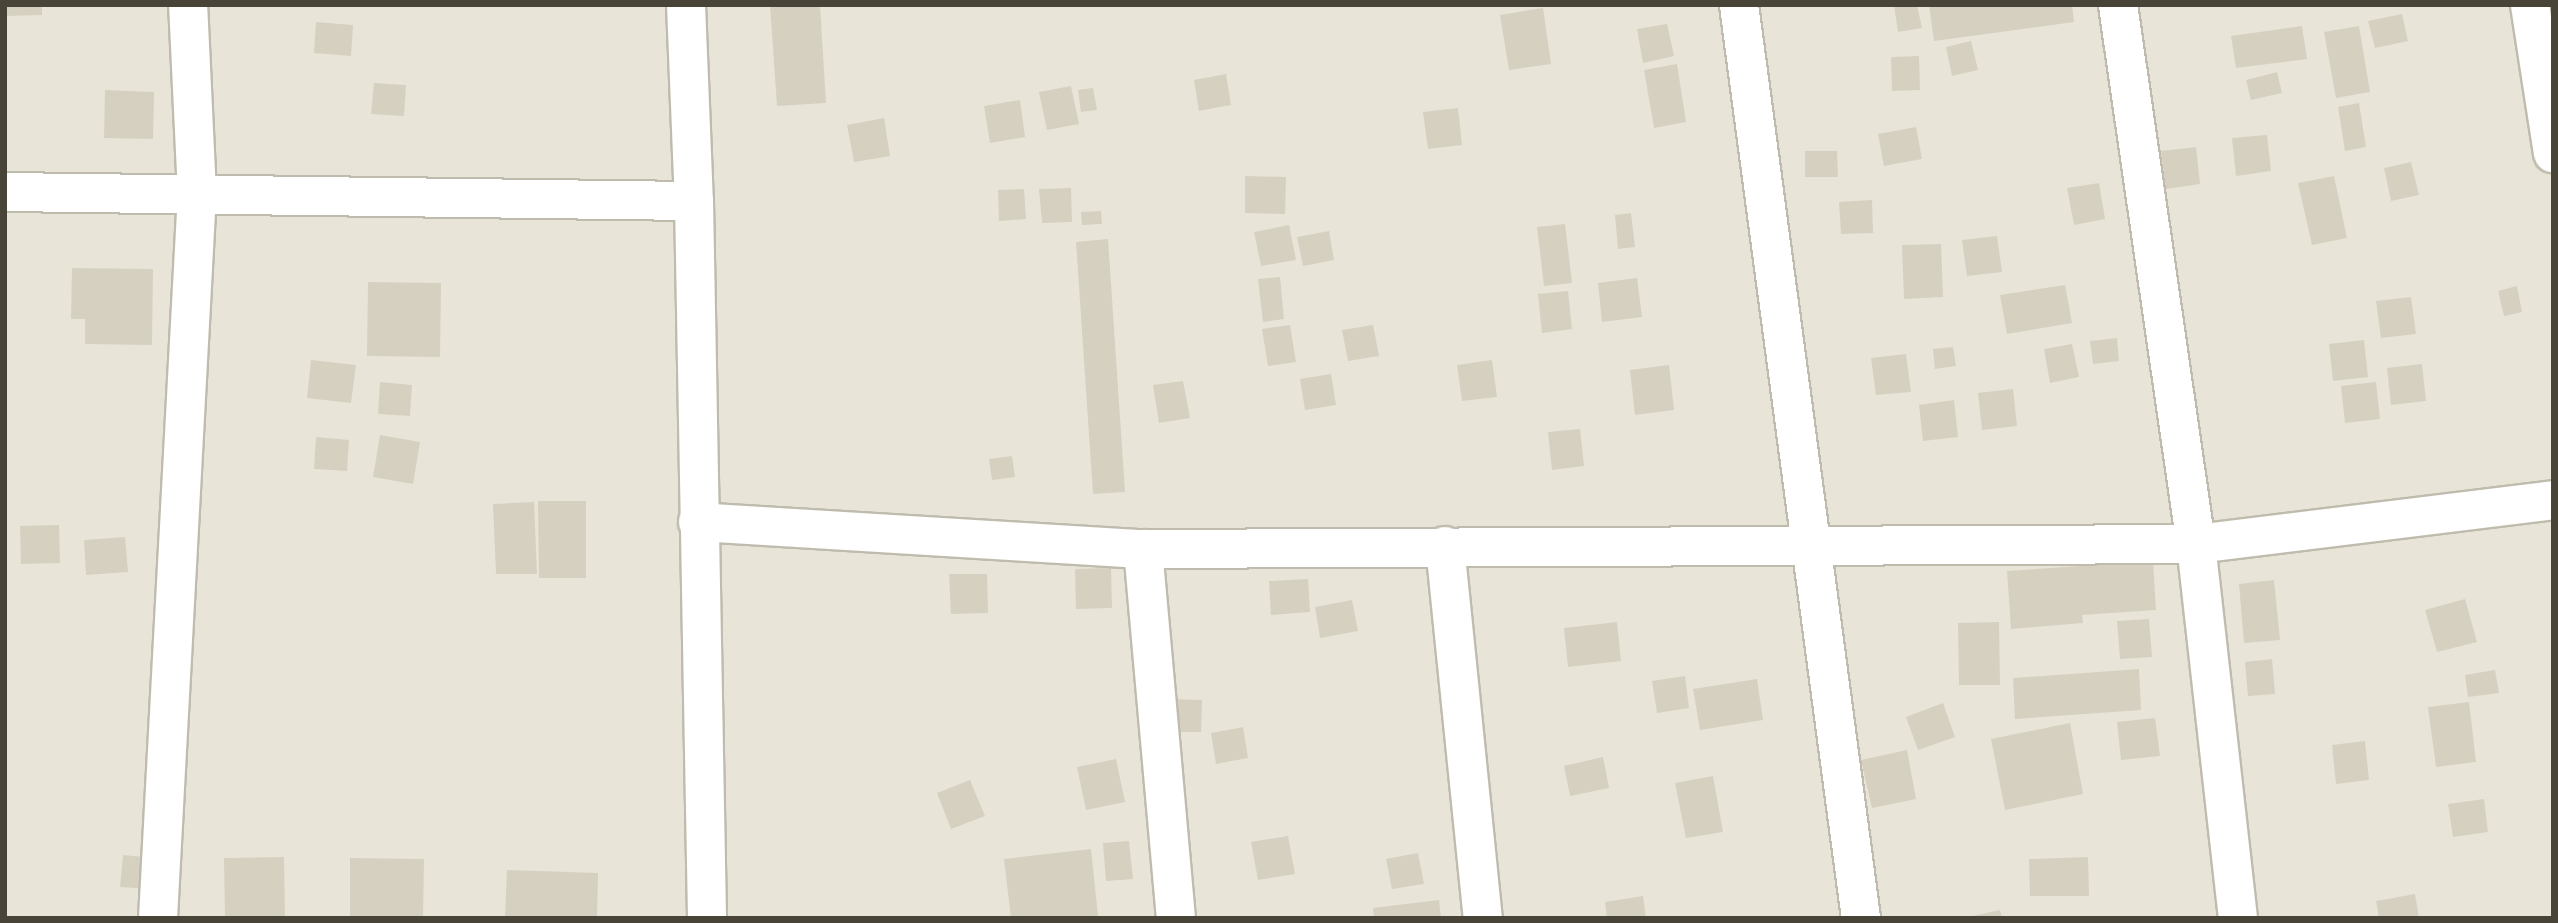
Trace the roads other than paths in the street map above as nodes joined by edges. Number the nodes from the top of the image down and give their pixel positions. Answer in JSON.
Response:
{"nodes":[{"id":1,"x":188,"y":5,"type":"edge"},
{"id":2,"x":685,"y":5,"type":"edge"},
{"id":3,"x":1739,"y":5,"type":"edge"},
{"id":4,"x":2118,"y":5,"type":"edge"},
{"id":5,"x":2530,"y":5,"type":"edge"},
{"id":6,"x":2553,"y":153,"type":"edge"},
{"id":7,"x":5,"y":192,"type":"edge"},
{"id":8,"x":197,"y":194,"type":"junction"},
{"id":9,"x":694,"y":201,"type":"junction"},
{"id":10,"x":2553,"y":500,"type":"edge"},
{"id":11,"x":698,"y":522,"type":"junction"},
{"id":12,"x":1814,"y":543,"type":"junction"},
{"id":13,"x":2196,"y":544,"type":"junction"},
{"id":14,"x":1445,"y":546,"type":"junction"},
{"id":15,"x":1143,"y":549,"type":"junction"},
{"id":16,"x":158,"y":918,"type":"edge"},
{"id":17,"x":707,"y":918,"type":"edge"},
{"id":18,"x":1176,"y":918,"type":"edge"},
{"id":19,"x":1483,"y":918,"type":"edge"},
{"id":20,"x":1861,"y":918,"type":"edge"},
{"id":21,"x":2238,"y":918,"type":"edge"}],
"edges":[{"from":1,"to":8,"type":"street"},
{"from":2,"to":9,"type":"street"},
{"from":3,"to":12,"type":"street"},
{"from":4,"to":13,"type":"street"},
{"from":5,"to":6,"type":"street"},
{"from":7,"to":8,"type":"street"},
{"from":8,"to":9,"type":"street"},
{"from":8,"to":16,"type":"street"},
{"from":9,"to":11,"type":"street"},
{"from":10,"to":13,"type":"street"},
{"from":11,"to":15,"type":"street"},
{"from":11,"to":17,"type":"street"},
{"from":12,"to":13,"type":"street"},
{"from":12,"to":14,"type":"street"},
{"from":12,"to":20,"type":"street"},
{"from":13,"to":21,"type":"street"},
{"from":14,"to":15,"type":"street"},
{"from":14,"to":19,"type":"street"},
{"from":15,"to":18,"type":"street"}]}
